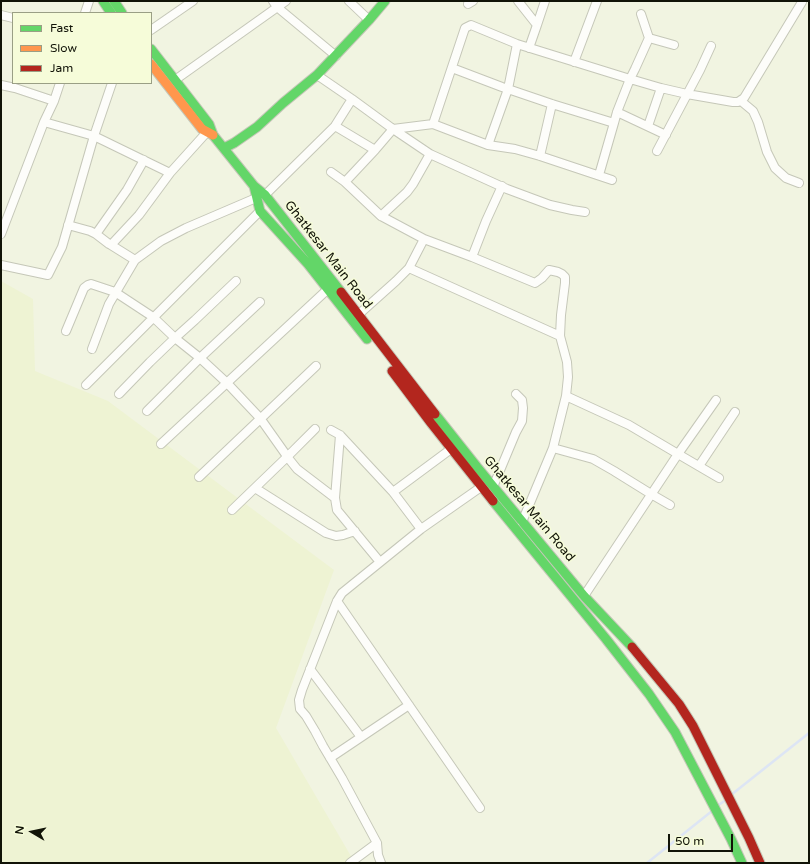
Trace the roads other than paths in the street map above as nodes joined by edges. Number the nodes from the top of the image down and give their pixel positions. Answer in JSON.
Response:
{"nodes":[{"id":1,"x":89,"y":1,"type":"edge"},
{"id":2,"x":103,"y":1,"type":"edge"},
{"id":3,"x":114,"y":1,"type":"edge"},
{"id":4,"x":193,"y":1,"type":"edge"},
{"id":5,"x":286,"y":1,"type":"edge"},
{"id":6,"x":349,"y":1,"type":"edge"},
{"id":7,"x":385,"y":1,"type":"edge"},
{"id":8,"x":518,"y":1,"type":"edge"},
{"id":9,"x":545,"y":1,"type":"edge"},
{"id":10,"x":597,"y":1,"type":"edge"},
{"id":11,"x":802,"y":2,"type":"dead end"},
{"id":12,"x":275,"y":4,"type":"edge"},
{"id":13,"x":85,"y":12,"type":"edge"},
{"id":14,"x":110,"y":12,"type":"edge"},
{"id":15,"x":121,"y":12,"type":"edge"},
{"id":16,"x":641,"y":14,"type":"dead end"},
{"id":17,"x":1,"y":15,"type":"edge"},
{"id":18,"x":12,"y":18,"type":"edge"},
{"id":19,"x":369,"y":20,"type":"junction"},
{"id":20,"x":537,"y":26,"type":"junction"},
{"id":21,"x":152,"y":29,"type":"edge"},
{"id":22,"x":649,"y":38,"type":"junction"},
{"id":23,"x":517,"y":44,"type":"junction"},
{"id":24,"x":674,"y":45,"type":"dead end"},
{"id":25,"x":711,"y":46,"type":"dead end"},
{"id":26,"x":529,"y":48,"type":"junction"},
{"id":27,"x":152,"y":50,"type":"edge"},
{"id":28,"x":336,"y":56,"type":"junction"},
{"id":29,"x":574,"y":62,"type":"junction"},
{"id":30,"x":152,"y":65,"type":"edge"},
{"id":31,"x":452,"y":68,"type":"junction"},
{"id":32,"x":317,"y":75,"type":"junction"},
{"id":33,"x":630,"y":79,"type":"junction"},
{"id":34,"x":175,"y":80,"type":"junction"},
{"id":35,"x":60,"y":84,"type":"edge"},
{"id":36,"x":112,"y":84,"type":"edge"},
{"id":37,"x":1,"y":85,"type":"edge"},
{"id":38,"x":661,"y":88,"type":"junction"},
{"id":39,"x":508,"y":89,"type":"junction"},
{"id":40,"x":687,"y":94,"type":"junction"},
{"id":41,"x":352,"y":99,"type":"junction"},
{"id":42,"x":54,"y":101,"type":"junction"},
{"id":43,"x":741,"y":101,"type":"junction"},
{"id":44,"x":552,"y":104,"type":"junction"},
{"id":45,"x":617,"y":112,"type":"junction"},
{"id":46,"x":44,"y":122,"type":"junction"},
{"id":47,"x":614,"y":123,"type":"junction"},
{"id":48,"x":434,"y":124,"type":"junction"},
{"id":49,"x":335,"y":126,"type":"junction"},
{"id":50,"x":648,"y":126,"type":"junction"},
{"id":51,"x":393,"y":129,"type":"junction"},
{"id":52,"x":210,"y":133,"type":"junction"},
{"id":53,"x":666,"y":135,"type":"junction"},
{"id":54,"x":94,"y":136,"type":"junction"},
{"id":55,"x":488,"y":144,"type":"junction"},
{"id":56,"x":224,"y":148,"type":"junction"},
{"id":57,"x":375,"y":150,"type":"junction"},
{"id":58,"x":658,"y":151,"type":"dead end"},
{"id":59,"x":430,"y":154,"type":"junction"},
{"id":60,"x":540,"y":156,"type":"junction"},
{"id":61,"x":144,"y":160,"type":"junction"},
{"id":62,"x":331,"y":172,"type":"dead end"},
{"id":63,"x":170,"y":173,"type":"junction"},
{"id":64,"x":599,"y":175,"type":"junction"},
{"id":65,"x":612,"y":180,"type":"dead end"},
{"id":66,"x":345,"y":182,"type":"junction"},
{"id":67,"x":799,"y":184,"type":"dead end"},
{"id":68,"x":254,"y":186,"type":"junction"},
{"id":69,"x":502,"y":186,"type":"junction"},
{"id":70,"x":265,"y":195,"type":"junction"},
{"id":71,"x":256,"y":198,"type":"junction"},
{"id":72,"x":260,"y":211,"type":"junction"},
{"id":73,"x":585,"y":212,"type":"dead end"},
{"id":74,"x":381,"y":216,"type":"junction"},
{"id":75,"x":68,"y":225,"type":"junction"},
{"id":76,"x":1,"y":234,"type":"edge"},
{"id":77,"x":96,"y":234,"type":"junction"},
{"id":78,"x":424,"y":239,"type":"junction"},
{"id":79,"x":111,"y":244,"type":"junction"},
{"id":80,"x":472,"y":257,"type":"junction"},
{"id":81,"x":135,"y":260,"type":"junction"},
{"id":82,"x":1,"y":265,"type":"edge"},
{"id":83,"x":409,"y":268,"type":"junction"},
{"id":84,"x":236,"y":281,"type":"dead end"},
{"id":85,"x":328,"y":289,"type":"junction"},
{"id":86,"x":115,"y":292,"type":"junction"},
{"id":87,"x":260,"y":302,"type":"dead end"},
{"id":88,"x":153,"y":317,"type":"junction"},
{"id":89,"x":354,"y":317,"type":"junction"},
{"id":90,"x":66,"y":331,"type":"dead end"},
{"id":91,"x":560,"y":336,"type":"junction"},
{"id":92,"x":175,"y":338,"type":"junction"},
{"id":93,"x":92,"y":349,"type":"dead end"},
{"id":94,"x":200,"y":358,"type":"junction"},
{"id":95,"x":316,"y":366,"type":"dead end"},
{"id":96,"x":227,"y":383,"type":"junction"},
{"id":97,"x":86,"y":385,"type":"dead end"},
{"id":98,"x":119,"y":394,"type":"dead end"},
{"id":99,"x":516,"y":394,"type":"dead end"},
{"id":100,"x":566,"y":396,"type":"junction"},
{"id":101,"x":716,"y":400,"type":"dead end"},
{"id":102,"x":147,"y":411,"type":"dead end"},
{"id":103,"x":734,"y":412,"type":"dead end"},
{"id":104,"x":260,"y":418,"type":"junction"},
{"id":105,"x":315,"y":429,"type":"dead end"},
{"id":106,"x":332,"y":430,"type":"dead end"},
{"id":107,"x":340,"y":435,"type":"junction"},
{"id":108,"x":161,"y":444,"type":"dead end"},
{"id":109,"x":553,"y":448,"type":"junction"},
{"id":110,"x":451,"y":449,"type":"junction"},
{"id":111,"x":678,"y":454,"type":"junction"},
{"id":112,"x":287,"y":457,"type":"junction"},
{"id":113,"x":699,"y":466,"type":"junction"},
{"id":114,"x":199,"y":477,"type":"dead end"},
{"id":115,"x":719,"y":478,"type":"dead end"},
{"id":116,"x":481,"y":487,"type":"junction"},
{"id":117,"x":493,"y":487,"type":"junction"},
{"id":118,"x":255,"y":488,"type":"junction"},
{"id":119,"x":393,"y":492,"type":"junction"},
{"id":120,"x":651,"y":494,"type":"junction"},
{"id":121,"x":335,"y":498,"type":"junction"},
{"id":122,"x":670,"y":505,"type":"dead end"},
{"id":123,"x":232,"y":510,"type":"dead end"},
{"id":124,"x":522,"y":522,"type":"junction"},
{"id":125,"x":421,"y":529,"type":"junction"},
{"id":126,"x":354,"y":531,"type":"junction"},
{"id":127,"x":380,"y":562,"type":"junction"},
{"id":128,"x":584,"y":596,"type":"junction"},
{"id":129,"x":337,"y":601,"type":"junction"},
{"id":130,"x":576,"y":604,"type":"junction"},
{"id":131,"x":310,"y":669,"type":"junction"},
{"id":132,"x":409,"y":705,"type":"junction"},
{"id":133,"x":361,"y":738,"type":"junction"},
{"id":134,"x":330,"y":758,"type":"junction"},
{"id":135,"x":480,"y":808,"type":"dead end"},
{"id":136,"x":377,"y":842,"type":"junction"},
{"id":137,"x":350,"y":863,"type":"edge"},
{"id":138,"x":381,"y":863,"type":"edge"},
{"id":139,"x":742,"y":863,"type":"edge"},
{"id":140,"x":760,"y":863,"type":"edge"}],
"edges":[{"from":1,"to":13,"type":"street"},
{"from":2,"to":14,"type":"main road"},
{"from":3,"to":15,"type":"main road"},
{"from":4,"to":21,"type":"street"},
{"from":5,"to":12,"type":"street"},
{"from":6,"to":19,"type":"street"},
{"from":7,"to":19,"type":"main road"},
{"from":8,"to":20,"type":"street"},
{"from":9,"to":20,"type":"street"},
{"from":10,"to":29,"type":"street"},
{"from":11,"to":43,"type":"street"},
{"from":12,"to":28,"type":"street"},
{"from":12,"to":34,"type":"street"},
{"from":16,"to":22,"type":"street"},
{"from":17,"to":18,"type":"street"},
{"from":19,"to":28,"type":"main road"},
{"from":20,"to":26,"type":"street"},
{"from":22,"to":24,"type":"street"},
{"from":22,"to":33,"type":"street"},
{"from":23,"to":26,"type":"street"},
{"from":23,"to":31,"type":"street"},
{"from":23,"to":39,"type":"street"},
{"from":25,"to":40,"type":"street"},
{"from":26,"to":29,"type":"street"},
{"from":27,"to":34,"type":"main road","name":"Ghatkesar Main Road"},
{"from":28,"to":32,"type":"main road"},
{"from":29,"to":33,"type":"street"},
{"from":30,"to":52,"type":"main road","name":"Ghatkesar Main Road"},
{"from":31,"to":39,"type":"street"},
{"from":31,"to":48,"type":"street"},
{"from":32,"to":41,"type":"street"},
{"from":32,"to":56,"type":"main road"},
{"from":33,"to":38,"type":"street"},
{"from":33,"to":45,"type":"street"},
{"from":34,"to":52,"type":"main road","name":"Ghatkesar Main Road"},
{"from":35,"to":42,"type":"street"},
{"from":36,"to":54,"type":"street"},
{"from":37,"to":42,"type":"street"},
{"from":38,"to":40,"type":"street"},
{"from":38,"to":50,"type":"street"},
{"from":39,"to":44,"type":"street"},
{"from":39,"to":55,"type":"street"},
{"from":40,"to":43,"type":"street"},
{"from":40,"to":53,"type":"street"},
{"from":41,"to":49,"type":"street"},
{"from":41,"to":51,"type":"street"},
{"from":42,"to":46,"type":"street"},
{"from":43,"to":67,"type":"street"},
{"from":44,"to":47,"type":"street"},
{"from":44,"to":60,"type":"street"},
{"from":45,"to":47,"type":"street"},
{"from":45,"to":50,"type":"street"},
{"from":46,"to":54,"type":"street"},
{"from":46,"to":76,"type":"street"},
{"from":47,"to":64,"type":"street"},
{"from":48,"to":51,"type":"street"},
{"from":48,"to":55,"type":"street"},
{"from":49,"to":57,"type":"street"},
{"from":49,"to":70,"type":"street"},
{"from":50,"to":53,"type":"street"},
{"from":51,"to":57,"type":"street"},
{"from":51,"to":59,"type":"street"},
{"from":52,"to":56,"type":"main road","name":"Ghatkesar Main Road"},
{"from":52,"to":63,"type":"street"},
{"from":53,"to":58,"type":"street"},
{"from":54,"to":61,"type":"street"},
{"from":54,"to":75,"type":"street"},
{"from":55,"to":60,"type":"street"},
{"from":56,"to":68,"type":"main road","name":"Ghatkesar Main Road"},
{"from":57,"to":66,"type":"street"},
{"from":59,"to":69,"type":"street"},
{"from":59,"to":74,"type":"street"},
{"from":60,"to":64,"type":"street"},
{"from":61,"to":63,"type":"street"},
{"from":61,"to":77,"type":"street"},
{"from":62,"to":66,"type":"street"},
{"from":63,"to":79,"type":"street"},
{"from":64,"to":65,"type":"street"},
{"from":66,"to":74,"type":"street"},
{"from":68,"to":70,"type":"main road","name":"Ghatkesar Main Road"},
{"from":68,"to":71,"type":"main road","name":"Ghatkesar Main Road"},
{"from":69,"to":73,"type":"street"},
{"from":69,"to":80,"type":"street"},
{"from":70,"to":89,"type":"main road","name":"Ghatkesar Main Road"},
{"from":71,"to":72,"type":"main road","name":"Ghatkesar Main Road"},
{"from":71,"to":81,"type":"street"},
{"from":72,"to":85,"type":"main road","name":"Ghatkesar Main Road"},
{"from":72,"to":88,"type":"street"},
{"from":74,"to":78,"type":"street"},
{"from":75,"to":77,"type":"street"},
{"from":75,"to":82,"type":"street"},
{"from":77,"to":79,"type":"street"},
{"from":78,"to":80,"type":"street"},
{"from":78,"to":83,"type":"street"},
{"from":79,"to":81,"type":"street"},
{"from":80,"to":91,"type":"street"},
{"from":81,"to":86,"type":"street"},
{"from":83,"to":89,"type":"street"},
{"from":83,"to":91,"type":"street"},
{"from":84,"to":92,"type":"street"},
{"from":85,"to":89,"type":"main road","name":"Ghatkesar Main Road"},
{"from":85,"to":96,"type":"street"},
{"from":86,"to":88,"type":"street"},
{"from":86,"to":90,"type":"street"},
{"from":86,"to":93,"type":"street"},
{"from":87,"to":94,"type":"street"},
{"from":88,"to":92,"type":"street"},
{"from":88,"to":97,"type":"street"},
{"from":89,"to":110,"type":"main road","name":"Ghatkesar Main Road"},
{"from":89,"to":117,"type":"main road","name":"Ghatkesar Main Road"},
{"from":91,"to":100,"type":"street"},
{"from":92,"to":94,"type":"street"},
{"from":92,"to":98,"type":"street"},
{"from":94,"to":96,"type":"street"},
{"from":94,"to":102,"type":"street"},
{"from":95,"to":104,"type":"street"},
{"from":96,"to":104,"type":"street"},
{"from":96,"to":108,"type":"street"},
{"from":99,"to":117,"type":"street"},
{"from":100,"to":109,"type":"street"},
{"from":100,"to":111,"type":"street"},
{"from":101,"to":111,"type":"street"},
{"from":103,"to":113,"type":"street"},
{"from":104,"to":112,"type":"street"},
{"from":104,"to":114,"type":"street"},
{"from":105,"to":112,"type":"street"},
{"from":106,"to":107,"type":"street"},
{"from":107,"to":119,"type":"street"},
{"from":107,"to":121,"type":"street"},
{"from":109,"to":120,"type":"street"},
{"from":109,"to":124,"type":"street"},
{"from":110,"to":116,"type":"main road","name":"Ghatkesar Main Road"},
{"from":110,"to":119,"type":"street"},
{"from":111,"to":113,"type":"street"},
{"from":111,"to":120,"type":"street"},
{"from":112,"to":118,"type":"street"},
{"from":112,"to":121,"type":"street"},
{"from":113,"to":115,"type":"street"},
{"from":116,"to":125,"type":"street"},
{"from":116,"to":130,"type":"main road","name":"Ghatkesar Main Road"},
{"from":117,"to":124,"type":"main road","name":"Ghatkesar Main Road"},
{"from":118,"to":123,"type":"street"},
{"from":118,"to":126,"type":"street"},
{"from":119,"to":125,"type":"street"},
{"from":120,"to":122,"type":"street"},
{"from":120,"to":128,"type":"street"},
{"from":121,"to":126,"type":"street"},
{"from":124,"to":128,"type":"main road","name":"Ghatkesar Main Road"},
{"from":125,"to":127,"type":"street"},
{"from":126,"to":127,"type":"street"},
{"from":127,"to":129,"type":"street"},
{"from":128,"to":130,"type":"main road"},
{"from":128,"to":140,"type":"main road","name":"Ghatkesar Main Road"},
{"from":129,"to":131,"type":"street"},
{"from":129,"to":132,"type":"street"},
{"from":130,"to":139,"type":"main road","name":"Ghatkesar Main Road"},
{"from":131,"to":133,"type":"street"},
{"from":131,"to":134,"type":"street"},
{"from":132,"to":133,"type":"street"},
{"from":132,"to":135,"type":"street"},
{"from":133,"to":134,"type":"street"},
{"from":134,"to":136,"type":"street"},
{"from":136,"to":137,"type":"street"},
{"from":136,"to":138,"type":"street"}]}
